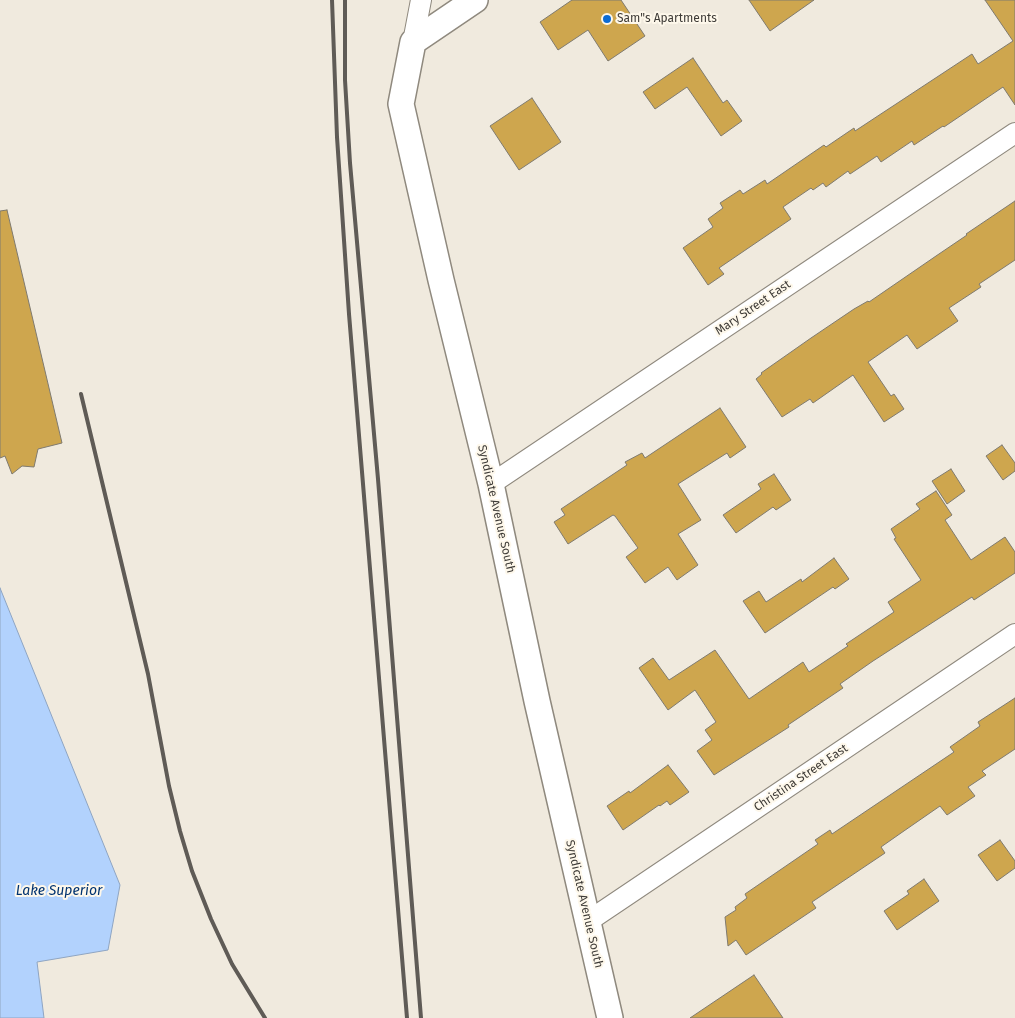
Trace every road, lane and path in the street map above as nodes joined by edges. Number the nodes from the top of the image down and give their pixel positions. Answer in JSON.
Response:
{"nodes":[{"id":1,"x":422,"y":0,"type":"edge"},
{"id":2,"x":475,"y":0,"type":"edge"},
{"id":3,"x":413,"y":42,"type":"junction"},
{"id":4,"x":1015,"y":133,"type":"edge"},
{"id":5,"x":491,"y":484,"type":"junction"},
{"id":6,"x":1015,"y":634,"type":"edge"},
{"id":7,"x":588,"y":922,"type":"junction"},
{"id":8,"x":610,"y":1018,"type":"edge"}],
"edges":[{"from":1,"to":3,"type":"street","name":"Syndicate Avenue South"},
{"from":2,"to":3,"type":"street"},
{"from":3,"to":5,"type":"street","name":"Syndicate Avenue South"},
{"from":4,"to":5,"type":"street","name":"Mary Street East"},
{"from":5,"to":7,"type":"street","name":"Syndicate Avenue South"},
{"from":6,"to":7,"type":"street","name":"Christina Street East"},
{"from":7,"to":8,"type":"street","name":"Syndicate Avenue South"}]}
